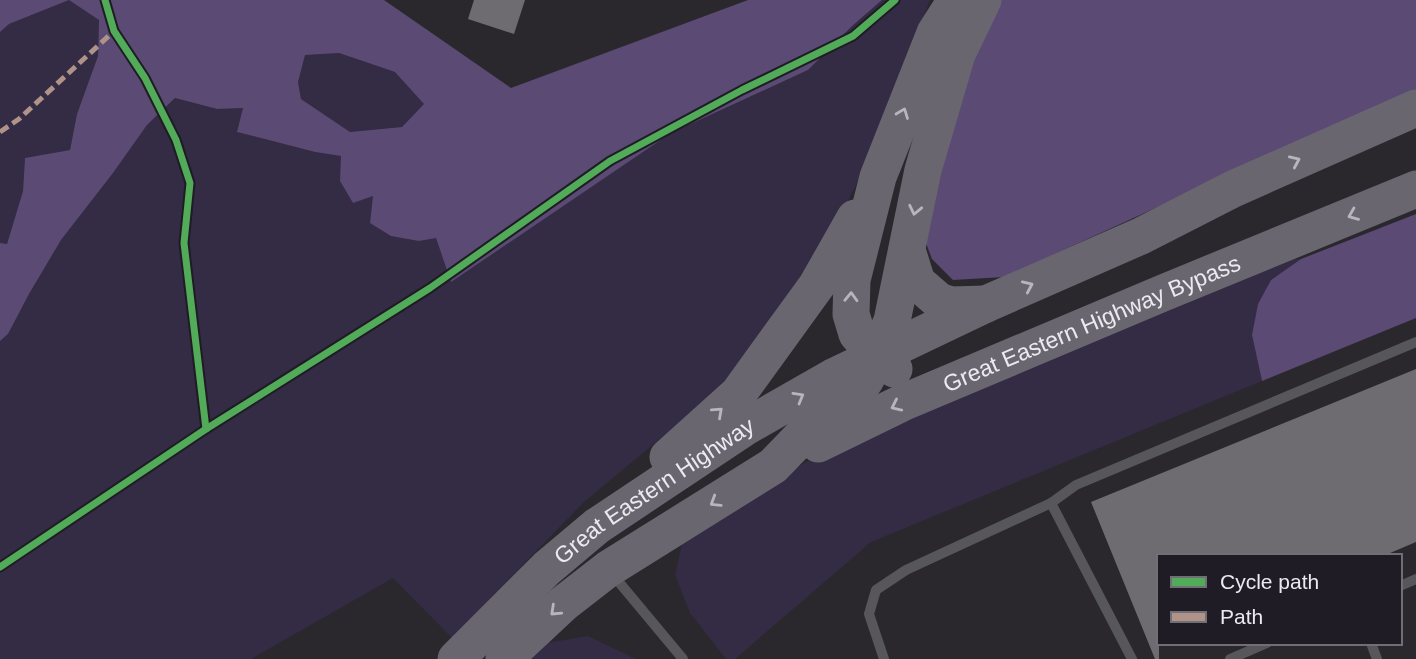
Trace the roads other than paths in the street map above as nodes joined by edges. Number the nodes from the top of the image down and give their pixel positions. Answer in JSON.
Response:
{"nodes":[{"id":1,"x":956,"y":0,"type":"edge"},
{"id":2,"x":983,"y":0,"type":"edge"},
{"id":3,"x":1416,"y":108,"type":"edge"},
{"id":4,"x":878,"y":177,"type":"junction"},
{"id":5,"x":1416,"y":189,"type":"edge"},
{"id":6,"x":906,"y":250,"type":"junction"},
{"id":7,"x":986,"y":304,"type":"junction"},
{"id":8,"x":1049,"y":341,"type":"junction"},
{"id":9,"x":1416,"y":342,"type":"edge"},
{"id":10,"x":878,"y":356,"type":"junction"},
{"id":11,"x":773,"y":466,"type":"junction"},
{"id":12,"x":1051,"y":503,"type":"junction"},
{"id":13,"x":597,"y":526,"type":"junction"},
{"id":14,"x":608,"y":569,"type":"junction"},
{"id":15,"x":1263,"y":645,"type":"edge"},
{"id":16,"x":456,"y":659,"type":"edge"},
{"id":17,"x":504,"y":659,"type":"edge"},
{"id":18,"x":683,"y":659,"type":"edge"},
{"id":19,"x":884,"y":659,"type":"edge"},
{"id":20,"x":1132,"y":659,"type":"edge"},
{"id":21,"x":1230,"y":659,"type":"edge"}],
"edges":[{"from":4,"to":1,"type":"highway","one_way":true},
{"from":2,"to":6,"type":"highway","name":"Great Eastern Highway","one_way":true},
{"from":7,"to":3,"type":"highway","one_way":true},
{"from":10,"to":4,"type":"highway","one_way":true},
{"from":13,"to":4,"type":"highway","one_way":true},
{"from":5,"to":8,"type":"highway","name":"Great Eastern Highway Bypass","one_way":true},
{"from":6,"to":7,"type":"highway"},
{"from":6,"to":10,"type":"highway","name":"Great Eastern Highway"},
{"from":7,"to":10,"type":"highway"},
{"from":8,"to":10,"type":"highway"},
{"from":8,"to":11,"type":"highway","name":"Great Eastern Highway Bypass","one_way":true},
{"from":9,"to":12,"type":"lane"},
{"from":10,"to":11,"type":"highway","name":"Great Eastern Highway"},
{"from":13,"to":10,"type":"highway","name":"Great Eastern Highway","one_way":true},
{"from":11,"to":14,"type":"highway","name":"Great Eastern Highway","one_way":true},
{"from":12,"to":19,"type":"lane"},
{"from":12,"to":20,"type":"lane"},
{"from":13,"to":16,"type":"highway","name":"Great Eastern Highway"},
{"from":14,"to":17,"type":"highway","name":"Great Eastern Highway","one_way":true},
{"from":14,"to":18,"type":"lane"},
{"from":15,"to":21,"type":"lane"}]}
